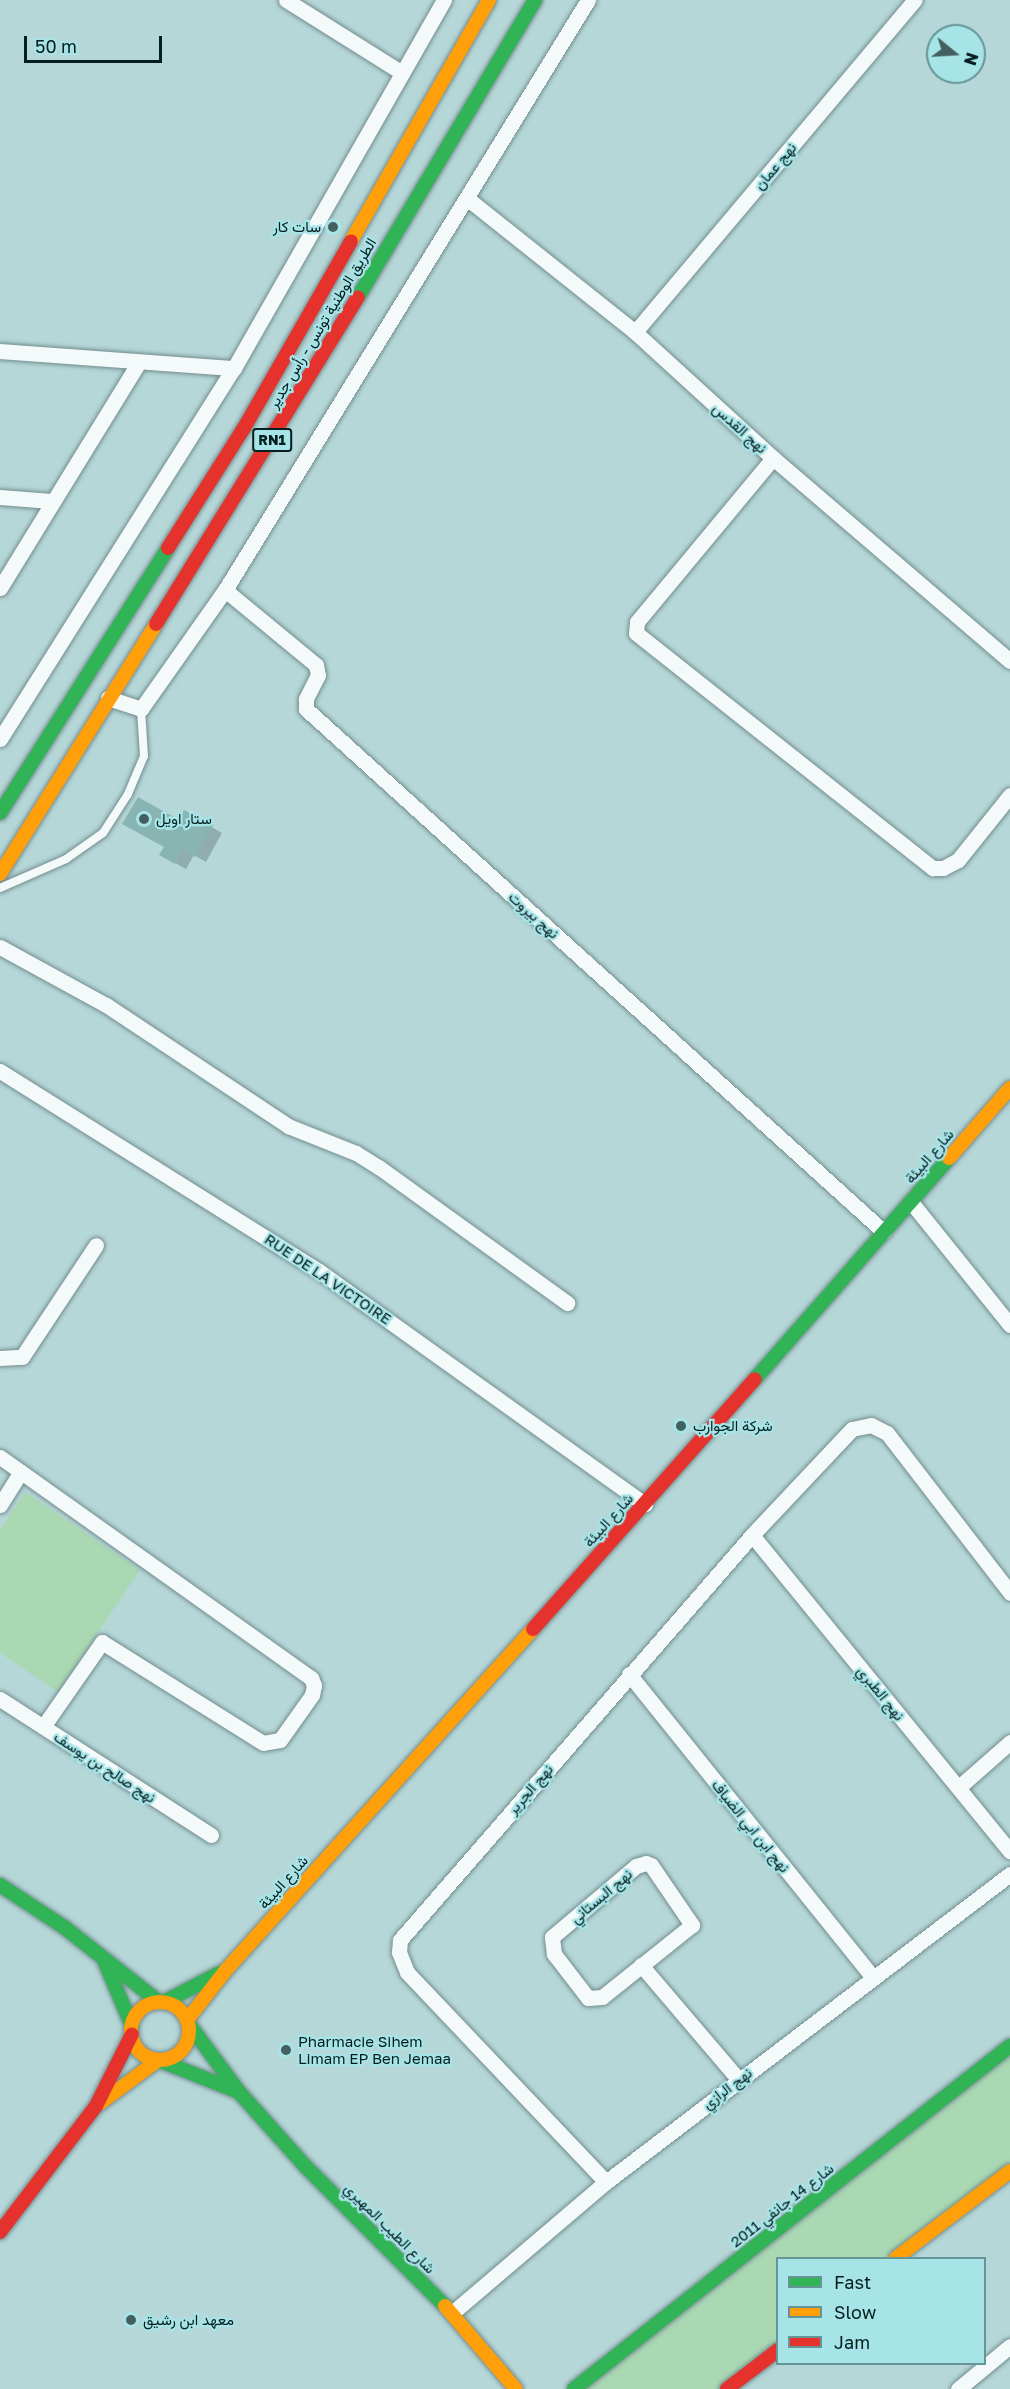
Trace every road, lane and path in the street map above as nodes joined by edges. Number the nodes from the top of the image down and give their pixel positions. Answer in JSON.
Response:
{"nodes":[{"id":1,"x":286,"y":0,"type":"edge"},
{"id":2,"x":444,"y":0,"type":"edge"},
{"id":3,"x":489,"y":0,"type":"edge"},
{"id":4,"x":534,"y":0,"type":"edge"},
{"id":5,"x":588,"y":0,"type":"edge"},
{"id":6,"x":915,"y":0,"type":"edge"},
{"id":7,"x":401,"y":72,"type":"junction"},
{"id":8,"x":468,"y":199,"type":"junction"},
{"id":9,"x":635,"y":332,"type":"junction"},
{"id":10,"x":0,"y":351,"type":"edge"},
{"id":11,"x":139,"y":362,"type":"junction"},
{"id":12,"x":234,"y":368,"type":"junction"},
{"id":13,"x":773,"y":458,"type":"junction"},
{"id":14,"x":0,"y":497,"type":"edge"},
{"id":15,"x":51,"y":501,"type":"junction"},
{"id":16,"x":0,"y":588,"type":"edge"},
{"id":17,"x":225,"y":590,"type":"junction"},
{"id":18,"x":1010,"y":661,"type":"edge"},
{"id":19,"x":108,"y":698,"type":"junction"},
{"id":20,"x":141,"y":710,"type":"junction"},
{"id":21,"x":0,"y":739,"type":"edge"},
{"id":22,"x":1010,"y":795,"type":"edge"},
{"id":23,"x":0,"y":813,"type":"edge"},
{"id":24,"x":0,"y":874,"type":"edge"},
{"id":25,"x":0,"y":888,"type":"edge"},
{"id":26,"x":0,"y":946,"type":"edge"},
{"id":27,"x":0,"y":1071,"type":"edge"},
{"id":28,"x":1010,"y":1088,"type":"edge"},
{"id":29,"x":911,"y":1202,"type":"junction"},
{"id":30,"x":884,"y":1232,"type":"junction"},
{"id":31,"x":96,"y":1245,"type":"dead end"},
{"id":32,"x":567,"y":1303,"type":"dead end"},
{"id":33,"x":1010,"y":1325,"type":"edge"},
{"id":34,"x":0,"y":1358,"type":"edge"},
{"id":35,"x":0,"y":1457,"type":"edge"},
{"id":36,"x":21,"y":1472,"type":"junction"},
{"id":37,"x":645,"y":1503,"type":"junction"},
{"id":38,"x":0,"y":1505,"type":"edge"},
{"id":39,"x":752,"y":1535,"type":"junction"},
{"id":40,"x":1010,"y":1593,"type":"edge"},
{"id":41,"x":629,"y":1674,"type":"junction"},
{"id":42,"x":0,"y":1699,"type":"edge"},
{"id":43,"x":43,"y":1727,"type":"junction"},
{"id":44,"x":1010,"y":1742,"type":"edge"},
{"id":45,"x":958,"y":1786,"type":"junction"},
{"id":46,"x":211,"y":1835,"type":"dead end"},
{"id":47,"x":1010,"y":1851,"type":"edge"},
{"id":48,"x":1010,"y":1874,"type":"edge"},
{"id":49,"x":0,"y":1885,"type":"edge"},
{"id":50,"x":104,"y":1960,"type":"junction"},
{"id":51,"x":641,"y":1965,"type":"junction"},
{"id":52,"x":226,"y":1970,"type":"junction"},
{"id":53,"x":873,"y":1978,"type":"junction"},
{"id":54,"x":162,"y":2002,"type":"junction"},
{"id":55,"x":188,"y":2022,"type":"junction"},
{"id":56,"x":132,"y":2030,"type":"junction"},
{"id":57,"x":1010,"y":2046,"type":"edge"},
{"id":58,"x":159,"y":2060,"type":"junction"},
{"id":59,"x":738,"y":2079,"type":"junction"},
{"id":60,"x":239,"y":2092,"type":"junction"},
{"id":61,"x":96,"y":2106,"type":"junction"},
{"id":62,"x":1010,"y":2170,"type":"edge"},
{"id":63,"x":606,"y":2181,"type":"junction"},
{"id":64,"x":0,"y":2232,"type":"edge"},
{"id":65,"x":899,"y":2257,"type":"edge"},
{"id":66,"x":452,"y":2313,"type":"junction"},
{"id":67,"x":1010,"y":2346,"type":"edge"},
{"id":68,"x":776,"y":2351,"type":"edge"},
{"id":69,"x":516,"y":2389,"type":"edge"},
{"id":70,"x":574,"y":2389,"type":"edge"},
{"id":71,"x":727,"y":2389,"type":"edge"},
{"id":72,"x":958,"y":2389,"type":"edge"}],
"edges":[{"from":1,"to":7,"type":"street"},
{"from":2,"to":7,"type":"street"},
{"from":3,"to":23,"type":"main road","name":"الطريق الوطنية تونس - رأس جدير","number":"RN1"},
{"from":4,"to":19,"type":"main road","name":"الطريق الوطنية تونس - رأس جدير","number":"RN1"},
{"from":5,"to":8,"type":"street"},
{"from":6,"to":9,"type":"street","name":"نهج عمان"},
{"from":7,"to":12,"type":"street"},
{"from":8,"to":9,"type":"street","name":"نهج القدس"},
{"from":8,"to":17,"type":"street"},
{"from":9,"to":13,"type":"street","name":"نهج القدس"},
{"from":10,"to":11,"type":"street"},
{"from":11,"to":12,"type":"street"},
{"from":11,"to":15,"type":"street"},
{"from":12,"to":21,"type":"street"},
{"from":13,"to":18,"type":"street","name":"نهج القدس"},
{"from":13,"to":22,"type":"street"},
{"from":14,"to":15,"type":"street"},
{"from":15,"to":16,"type":"street"},
{"from":17,"to":20,"type":"street"},
{"from":17,"to":30,"type":"street","name":"نهج بيروت"},
{"from":19,"to":20,"type":"street"},
{"from":19,"to":24,"type":"main road","name":"الطريق الوطنية تونس - رأس جدير","number":"RN1"},
{"from":20,"to":25,"type":"lane"},
{"from":26,"to":32,"type":"street"},
{"from":27,"to":37,"type":"street","name":"RUE DE LA VICTOIRE"},
{"from":28,"to":29,"type":"main road","name":"شارع البيئة"},
{"from":29,"to":30,"type":"main road","name":"شارع البيئة"},
{"from":29,"to":33,"type":"street"},
{"from":30,"to":37,"type":"main road","name":"شارع البيئة"},
{"from":31,"to":34,"type":"street"},
{"from":35,"to":36,"type":"street"},
{"from":36,"to":38,"type":"street"},
{"from":36,"to":43,"type":"street"},
{"from":37,"to":52,"type":"main road","name":"شارع البيئة"},
{"from":39,"to":40,"type":"street","name":"نهج الجرير"},
{"from":39,"to":41,"type":"street","name":"نهج الجرير"},
{"from":39,"to":45,"type":"street","name":"نهج الطبري"},
{"from":41,"to":53,"type":"street","name":"نهج ابن ابي الضياف"},
{"from":41,"to":63,"type":"street","name":"نهج الجرير"},
{"from":42,"to":43,"type":"street","name":"نهج صالح بن يوسف"},
{"from":43,"to":46,"type":"street","name":"نهج صالح بن يوسف"},
{"from":44,"to":45,"type":"street"},
{"from":45,"to":47,"type":"street","name":"نهج الطبري"},
{"from":48,"to":53,"type":"street","name":"نهج الرازي"},
{"from":49,"to":50,"type":"main road"},
{"from":50,"to":54,"type":"main road"},
{"from":50,"to":56,"type":"main road"},
{"from":51,"to":51,"type":"street","name":"نهج البستاني"},
{"from":51,"to":59,"type":"street"},
{"from":52,"to":54,"type":"main road","name":"شارع البيئة"},
{"from":52,"to":55,"type":"main road","name":"شارع البيئة"},
{"from":53,"to":59,"type":"street","name":"نهج الرازي"},
{"from":54,"to":55,"type":"main road"},
{"from":54,"to":56,"type":"main road","name":"شارع البيئة"},
{"from":55,"to":58,"type":"main road","name":"شارع البيئة"},
{"from":55,"to":60,"type":"main road","name":"شارع الطيب المهيري"},
{"from":56,"to":58,"type":"main road"},
{"from":56,"to":61,"type":"main road","name":"شارع البيئة"},
{"from":57,"to":70,"type":"main road","name":"شارع 14 جانفي 2011"},
{"from":58,"to":60,"type":"main road","name":"شارع الطيب المهيري"},
{"from":58,"to":61,"type":"main road","name":"شارع البيئة"},
{"from":59,"to":63,"type":"street","name":"نهج الرازي"},
{"from":60,"to":66,"type":"main road","name":"شارع الطيب المهيري"},
{"from":61,"to":64,"type":"main road","name":"شارع البيئة"},
{"from":62,"to":65,"type":"main road"},
{"from":63,"to":66,"type":"street","name":"نهج الرازي"},
{"from":66,"to":69,"type":"main road","name":"شارع الطيب المهيري"},
{"from":67,"to":72,"type":"street"},
{"from":68,"to":71,"type":"main road"}]}
